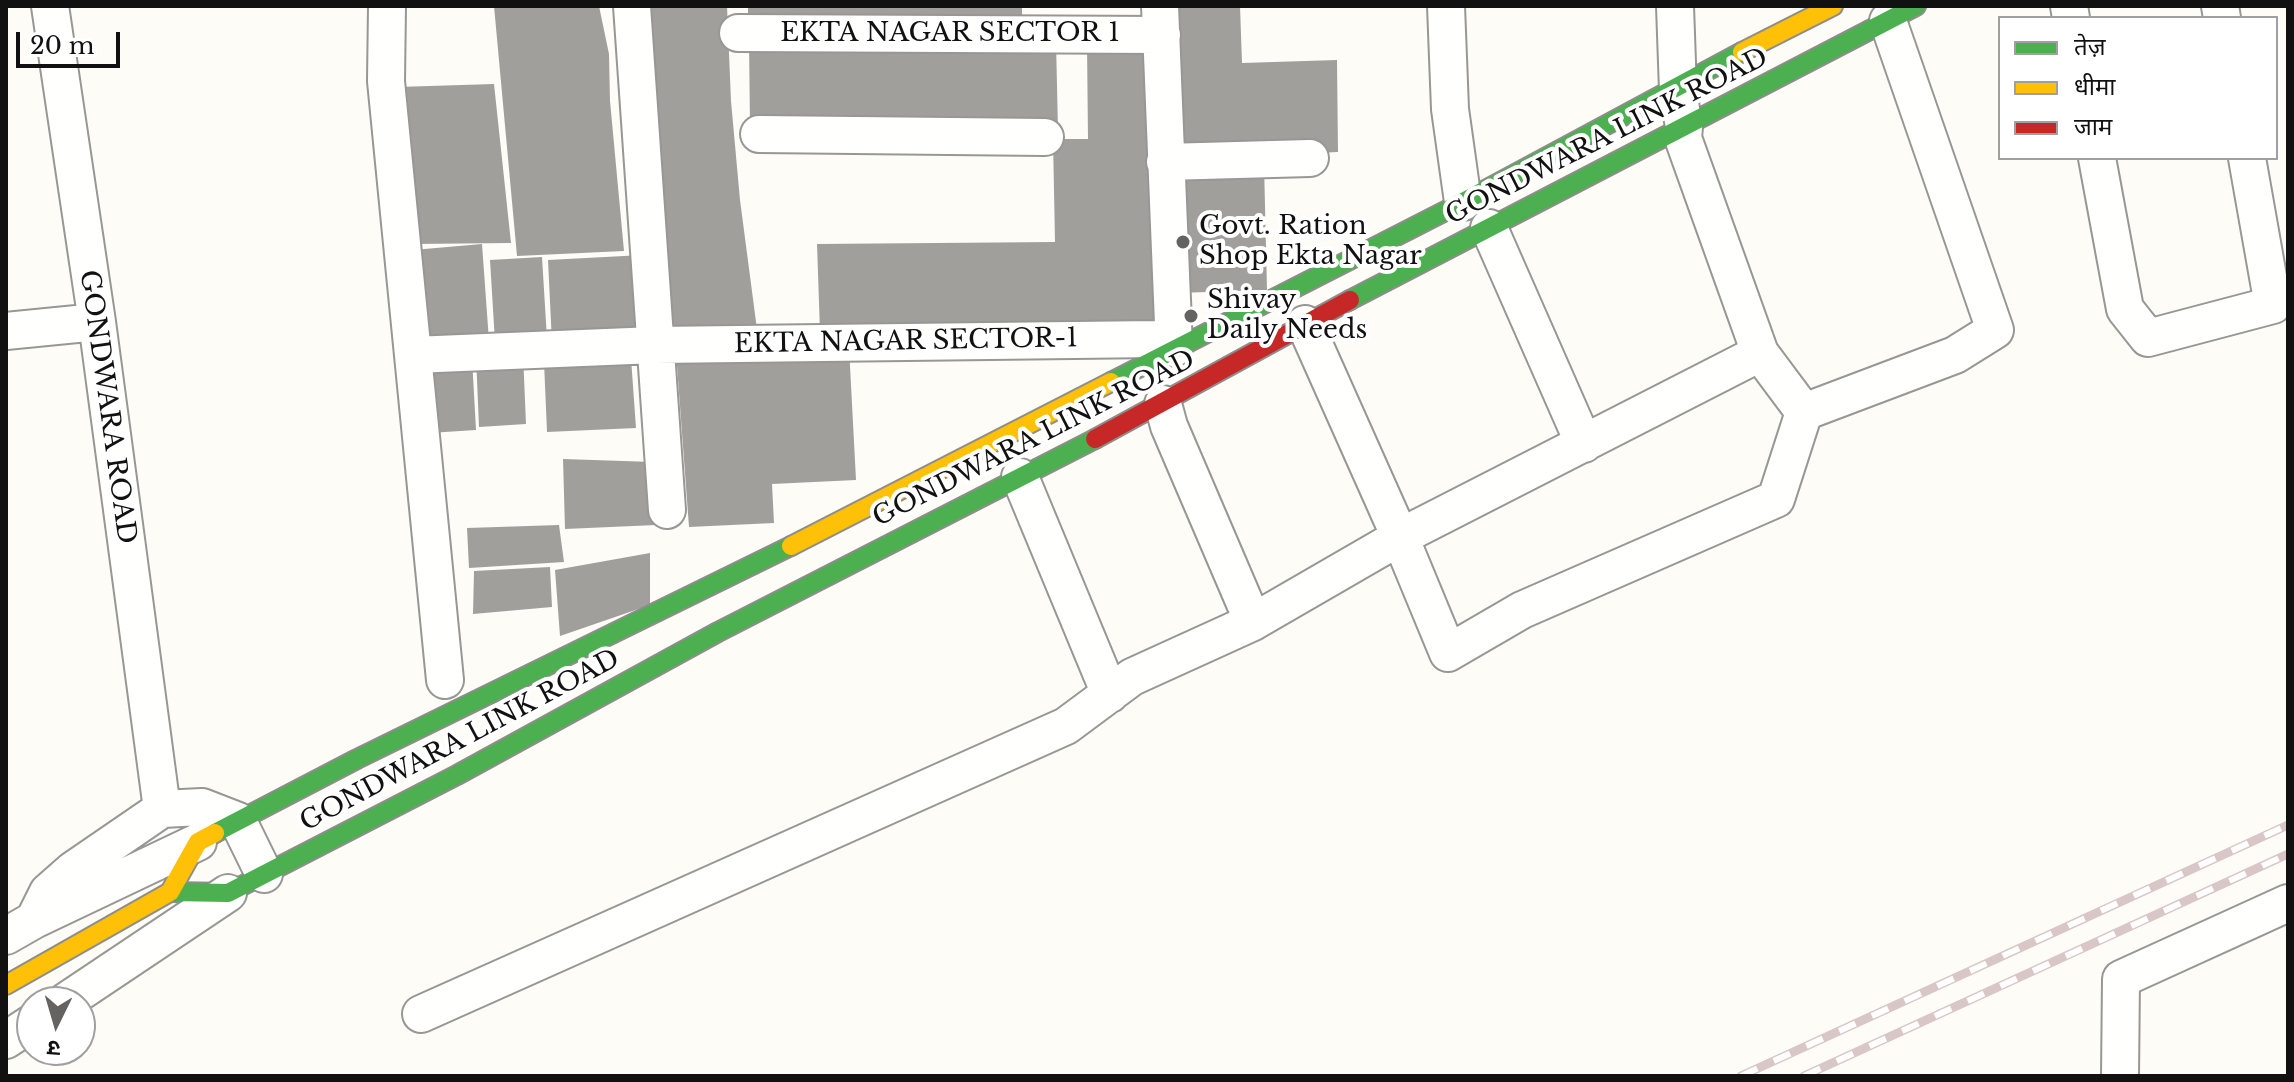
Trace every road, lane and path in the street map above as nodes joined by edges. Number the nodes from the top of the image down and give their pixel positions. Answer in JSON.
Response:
{"nodes":[{"id":1,"x":50,"y":6,"type":"edge"},
{"id":2,"x":387,"y":6,"type":"edge"},
{"id":3,"x":632,"y":6,"type":"edge"},
{"id":4,"x":1446,"y":6,"type":"edge"},
{"id":5,"x":1675,"y":6,"type":"edge"},
{"id":6,"x":1833,"y":6,"type":"edge"},
{"id":7,"x":1902,"y":13,"type":"edge"},
{"id":8,"x":1161,"y":21,"type":"edge"},
{"id":9,"x":738,"y":33,"type":"dead end"},
{"id":10,"x":1678,"y":85,"type":"junction"},
{"id":11,"x":1684,"y":127,"type":"junction"},
{"id":12,"x":759,"y":134,"type":"dead end"},
{"id":13,"x":1045,"y":137,"type":"dead end"},
{"id":14,"x":1310,"y":158,"type":"dead end"},
{"id":15,"x":2097,"y":160,"type":"edge"},
{"id":16,"x":2247,"y":160,"type":"edge"},
{"id":17,"x":1165,"y":162,"type":"junction"},
{"id":18,"x":1463,"y":202,"type":"junction"},
{"id":19,"x":1489,"y":228,"type":"junction"},
{"id":20,"x":2281,"y":302,"type":"edge"},
{"id":21,"x":97,"y":322,"type":"junction"},
{"id":22,"x":1305,"y":324,"type":"junction"},
{"id":23,"x":6,"y":331,"type":"edge"},
{"id":24,"x":1165,"y":344,"type":"junction"},
{"id":25,"x":655,"y":345,"type":"junction"},
{"id":26,"x":1760,"y":353,"type":"junction"},
{"id":27,"x":413,"y":355,"type":"junction"},
{"id":28,"x":1163,"y":404,"type":"junction"},
{"id":29,"x":1804,"y":412,"type":"junction"},
{"id":30,"x":1584,"y":444,"type":"junction"},
{"id":31,"x":1020,"y":477,"type":"junction"},
{"id":32,"x":667,"y":510,"type":"dead end"},
{"id":33,"x":1400,"y":537,"type":"junction"},
{"id":34,"x":1253,"y":622,"type":"junction"},
{"id":35,"x":445,"y":680,"type":"dead end"},
{"id":36,"x":1110,"y":694,"type":"junction"},
{"id":37,"x":162,"y":809,"type":"junction"},
{"id":38,"x":238,"y":821,"type":"junction"},
{"id":39,"x":198,"y":842,"type":"junction"},
{"id":40,"x":264,"y":874,"type":"junction"},
{"id":41,"x":170,"y":892,"type":"junction"},
{"id":42,"x":228,"y":893,"type":"junction"},
{"id":43,"x":2288,"y":903,"type":"edge"},
{"id":44,"x":20,"y":928,"type":"edge"},
{"id":45,"x":6,"y":985,"type":"edge"},
{"id":46,"x":89,"y":986,"type":"edge"},
{"id":47,"x":421,"y":1014,"type":"dead end"},
{"id":48,"x":2120,"y":1076,"type":"edge"}],
"edges":[{"from":1,"to":21,"type":"street","name":"GONDWARA ROAD"},
{"from":2,"to":27,"type":"street"},
{"from":3,"to":25,"type":"street"},
{"from":4,"to":18,"type":"street"},
{"from":5,"to":10,"type":"street"},
{"from":6,"to":10,"type":"street"},
{"from":7,"to":11,"type":"street","name":"GONDWARA LINK ROAD"},
{"from":7,"to":29,"type":"street"},
{"from":8,"to":9,"type":"street","name":"EKTA NAGAR SECTOR 1"},
{"from":8,"to":17,"type":"street"},
{"from":10,"to":11,"type":"street"},
{"from":10,"to":18,"type":"street"},
{"from":11,"to":19,"type":"street","name":"GONDWARA LINK ROAD"},
{"from":11,"to":26,"type":"street"},
{"from":12,"to":13,"type":"street"},
{"from":14,"to":17,"type":"street"},
{"from":15,"to":20,"type":"street"},
{"from":16,"to":20,"type":"street"},
{"from":17,"to":24,"type":"street"},
{"from":18,"to":24,"type":"street"},
{"from":19,"to":22,"type":"street","name":"GONDWARA LINK ROAD"},
{"from":19,"to":30,"type":"street"},
{"from":21,"to":23,"type":"street"},
{"from":21,"to":37,"type":"street","name":"GONDWARA ROAD"},
{"from":22,"to":28,"type":"street","name":"GONDWARA LINK ROAD"},
{"from":22,"to":33,"type":"street"},
{"from":24,"to":25,"type":"street","name":"EKTA NAGAR SECTOR-1"},
{"from":24,"to":38,"type":"street"},
{"from":25,"to":27,"type":"street","name":"EKTA NAGAR SECTOR-1"},
{"from":25,"to":32,"type":"street"},
{"from":26,"to":29,"type":"street"},
{"from":26,"to":30,"type":"street"},
{"from":27,"to":35,"type":"street"},
{"from":28,"to":31,"type":"street","name":"GONDWARA LINK ROAD"},
{"from":28,"to":34,"type":"street"},
{"from":29,"to":33,"type":"street"},
{"from":30,"to":33,"type":"street"},
{"from":31,"to":36,"type":"street"},
{"from":31,"to":40,"type":"street","name":"GONDWARA LINK ROAD"},
{"from":33,"to":34,"type":"street"},
{"from":34,"to":36,"type":"street"},
{"from":36,"to":47,"type":"street"},
{"from":37,"to":38,"type":"street"},
{"from":37,"to":44,"type":"street"},
{"from":38,"to":39,"type":"street"},
{"from":38,"to":40,"type":"street"},
{"from":39,"to":41,"type":"street"},
{"from":39,"to":44,"type":"street"},
{"from":40,"to":42,"type":"street","name":"GONDWARA LINK ROAD"},
{"from":41,"to":42,"type":"street","name":"GONDWARA LINK ROAD"},
{"from":41,"to":45,"type":"street"},
{"from":42,"to":46,"type":"street"},
{"from":43,"to":48,"type":"street"}]}
